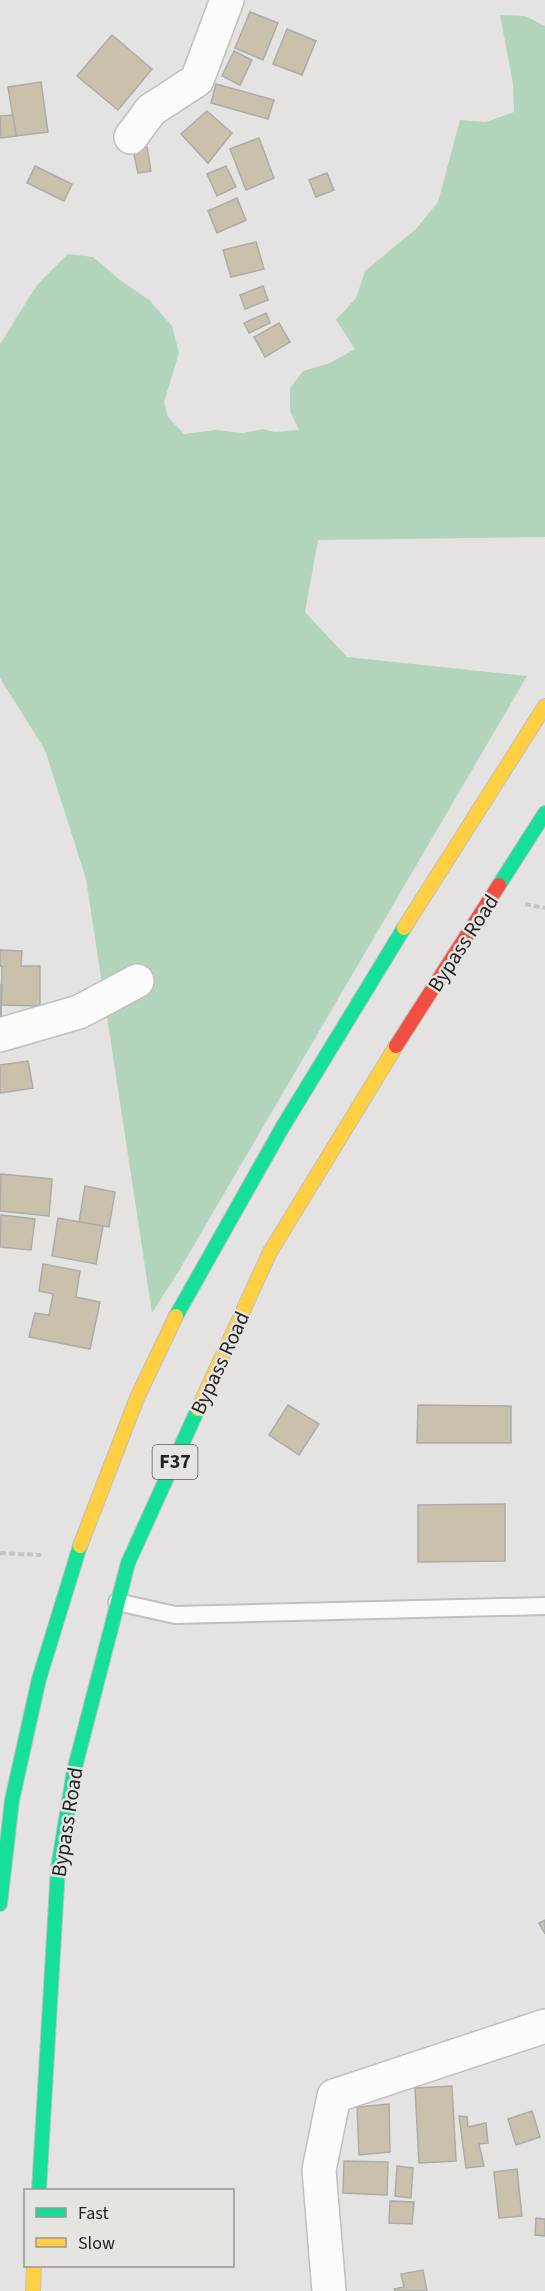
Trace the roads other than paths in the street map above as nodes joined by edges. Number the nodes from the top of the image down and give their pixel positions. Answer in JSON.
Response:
{"nodes":[{"id":1,"x":227,"y":0,"type":"edge"},
{"id":2,"x":131,"y":136,"type":"dead end"},
{"id":3,"x":545,"y":706,"type":"edge"},
{"id":4,"x":545,"y":813,"type":"edge"},
{"id":5,"x":137,"y":981,"type":"dead end"},
{"id":6,"x":0,"y":1035,"type":"edge"},
{"id":7,"x":117,"y":1602,"type":"junction"},
{"id":8,"x":545,"y":1606,"type":"edge"},
{"id":9,"x":0,"y":1904,"type":"edge"},
{"id":10,"x":545,"y":2026,"type":"edge"},
{"id":11,"x":39,"y":2189,"type":"edge"},
{"id":12,"x":34,"y":2267,"type":"edge"},
{"id":13,"x":33,"y":2291,"type":"edge"},
{"id":14,"x":329,"y":2291,"type":"edge"}],
"edges":[{"from":1,"to":2,"type":"street"},
{"from":3,"to":9,"type":"highway","number":"F37"},
{"from":4,"to":7,"type":"highway","name":"Bypass Road","number":"F37"},
{"from":5,"to":6,"type":"street"},
{"from":7,"to":8,"type":"lane"},
{"from":7,"to":11,"type":"highway","name":"Bypass Road","number":"F37"},
{"from":10,"to":14,"type":"street"},
{"from":12,"to":13,"type":"highway"}]}
